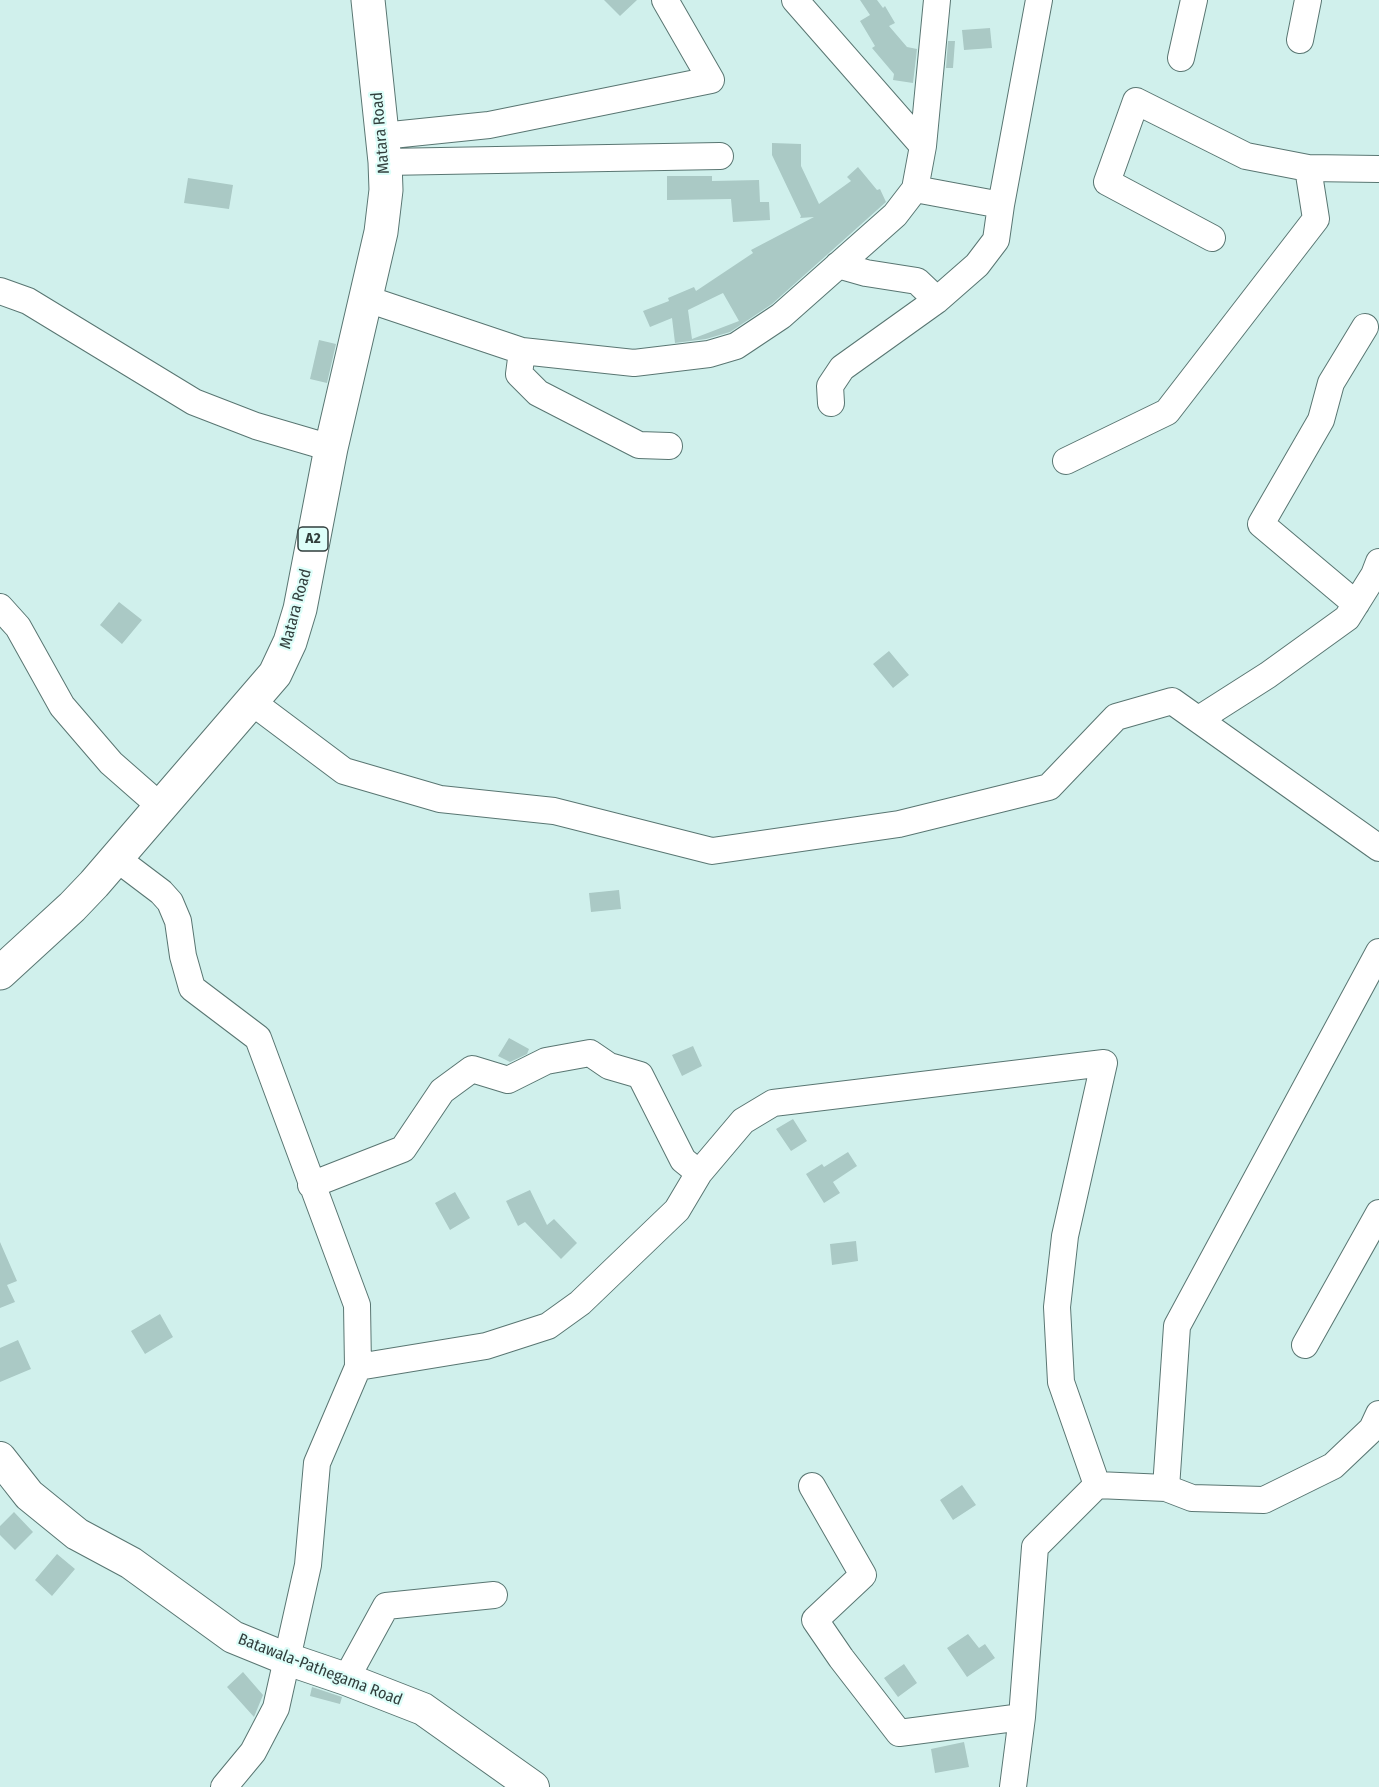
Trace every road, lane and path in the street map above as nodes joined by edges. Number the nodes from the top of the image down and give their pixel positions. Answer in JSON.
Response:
{"nodes":[{"id":1,"x":369,"y":0,"type":"edge"},
{"id":2,"x":665,"y":0,"type":"edge"},
{"id":3,"x":795,"y":0,"type":"edge"},
{"id":4,"x":937,"y":0,"type":"edge"},
{"id":5,"x":1039,"y":0,"type":"edge"},
{"id":6,"x":1194,"y":0,"type":"edge"},
{"id":7,"x":1308,"y":0,"type":"edge"},
{"id":8,"x":1300,"y":40,"type":"dead end"},
{"id":9,"x":1180,"y":58,"type":"dead end"},
{"id":10,"x":923,"y":146,"type":"junction"},
{"id":11,"x":383,"y":149,"type":"junction"},
{"id":12,"x":720,"y":156,"type":"dead end"},
{"id":13,"x":1308,"y":168,"type":"junction"},
{"id":14,"x":1379,"y":169,"type":"edge"},
{"id":15,"x":915,"y":189,"type":"junction"},
{"id":16,"x":1001,"y":205,"type":"junction"},
{"id":17,"x":1212,"y":238,"type":"dead end"},
{"id":18,"x":838,"y":265,"type":"junction"},
{"id":19,"x":0,"y":291,"type":"edge"},
{"id":20,"x":367,"y":300,"type":"junction"},
{"id":21,"x":937,"y":300,"type":"junction"},
{"id":22,"x":1365,"y":327,"type":"dead end"},
{"id":23,"x":522,"y":351,"type":"junction"},
{"id":24,"x":831,"y":403,"type":"dead end"},
{"id":25,"x":669,"y":446,"type":"dead end"},
{"id":26,"x":331,"y":448,"type":"junction"},
{"id":27,"x":1066,"y":461,"type":"dead end"},
{"id":28,"x":1379,"y":562,"type":"edge"},
{"id":29,"x":1356,"y":604,"type":"junction"},
{"id":30,"x":0,"y":607,"type":"edge"},
{"id":31,"x":252,"y":702,"type":"junction"},
{"id":32,"x":1199,"y":719,"type":"junction"},
{"id":33,"x":160,"y":807,"type":"junction"},
{"id":34,"x":1379,"y":848,"type":"edge"},
{"id":35,"x":116,"y":858,"type":"junction"},
{"id":36,"x":1379,"y":952,"type":"edge"},
{"id":37,"x":0,"y":973,"type":"edge"},
{"id":38,"x":699,"y":1173,"type":"junction"},
{"id":39,"x":311,"y":1185,"type":"junction"},
{"id":40,"x":1379,"y":1213,"type":"edge"},
{"id":41,"x":1305,"y":1345,"type":"dead end"},
{"id":42,"x":358,"y":1367,"type":"junction"},
{"id":43,"x":1379,"y":1414,"type":"edge"},
{"id":44,"x":0,"y":1458,"type":"edge"},
{"id":45,"x":1097,"y":1485,"type":"junction"},
{"id":46,"x":812,"y":1486,"type":"dead end"},
{"id":47,"x":1167,"y":1488,"type":"junction"},
{"id":48,"x":494,"y":1595,"type":"dead end"},
{"id":49,"x":287,"y":1659,"type":"junction"},
{"id":50,"x":346,"y":1678,"type":"junction"},
{"id":51,"x":1022,"y":1717,"type":"junction"},
{"id":52,"x":224,"y":1787,"type":"edge"},
{"id":53,"x":533,"y":1787,"type":"edge"},
{"id":54,"x":1013,"y":1787,"type":"edge"}],
"edges":[{"from":1,"to":11,"type":"highway","name":"Matara Road","number":"A2"},
{"from":2,"to":11,"type":"street"},
{"from":3,"to":10,"type":"street"},
{"from":4,"to":10,"type":"street"},
{"from":5,"to":16,"type":"street"},
{"from":6,"to":9,"type":"street"},
{"from":7,"to":8,"type":"street"},
{"from":10,"to":15,"type":"street"},
{"from":11,"to":12,"type":"street"},
{"from":11,"to":20,"type":"highway","name":"Matara Road","number":"A2"},
{"from":13,"to":14,"type":"street"},
{"from":13,"to":17,"type":"street"},
{"from":13,"to":27,"type":"street"},
{"from":15,"to":16,"type":"street"},
{"from":15,"to":18,"type":"street"},
{"from":16,"to":21,"type":"street"},
{"from":18,"to":21,"type":"street"},
{"from":18,"to":23,"type":"street"},
{"from":19,"to":26,"type":"street"},
{"from":20,"to":23,"type":"street"},
{"from":20,"to":26,"type":"highway","name":"Matara Road","number":"A2"},
{"from":21,"to":24,"type":"street"},
{"from":22,"to":29,"type":"street"},
{"from":23,"to":25,"type":"street"},
{"from":26,"to":31,"type":"highway","name":"Matara Road","number":"A2"},
{"from":28,"to":29,"type":"street"},
{"from":29,"to":32,"type":"street"},
{"from":30,"to":33,"type":"street"},
{"from":31,"to":32,"type":"street"},
{"from":31,"to":33,"type":"highway","name":"Matara Road","number":"A2"},
{"from":32,"to":34,"type":"street"},
{"from":33,"to":35,"type":"highway","name":"Matara Road","number":"A2"},
{"from":35,"to":37,"type":"highway","name":"Matara Road","number":"A2"},
{"from":35,"to":39,"type":"street"},
{"from":36,"to":47,"type":"street"},
{"from":38,"to":39,"type":"street"},
{"from":38,"to":42,"type":"street"},
{"from":38,"to":45,"type":"street"},
{"from":39,"to":42,"type":"street"},
{"from":40,"to":41,"type":"street"},
{"from":42,"to":49,"type":"street"},
{"from":43,"to":47,"type":"street"},
{"from":44,"to":49,"type":"main road","name":"Batawala-Pathegama Road"},
{"from":45,"to":47,"type":"street"},
{"from":45,"to":51,"type":"street"},
{"from":46,"to":51,"type":"street"},
{"from":48,"to":50,"type":"street"},
{"from":49,"to":50,"type":"main road","name":"Batawala-Pathegama Road"},
{"from":49,"to":52,"type":"street"},
{"from":50,"to":53,"type":"main road","name":"Batawala-Pathegama Road"},
{"from":51,"to":54,"type":"street"}]}
